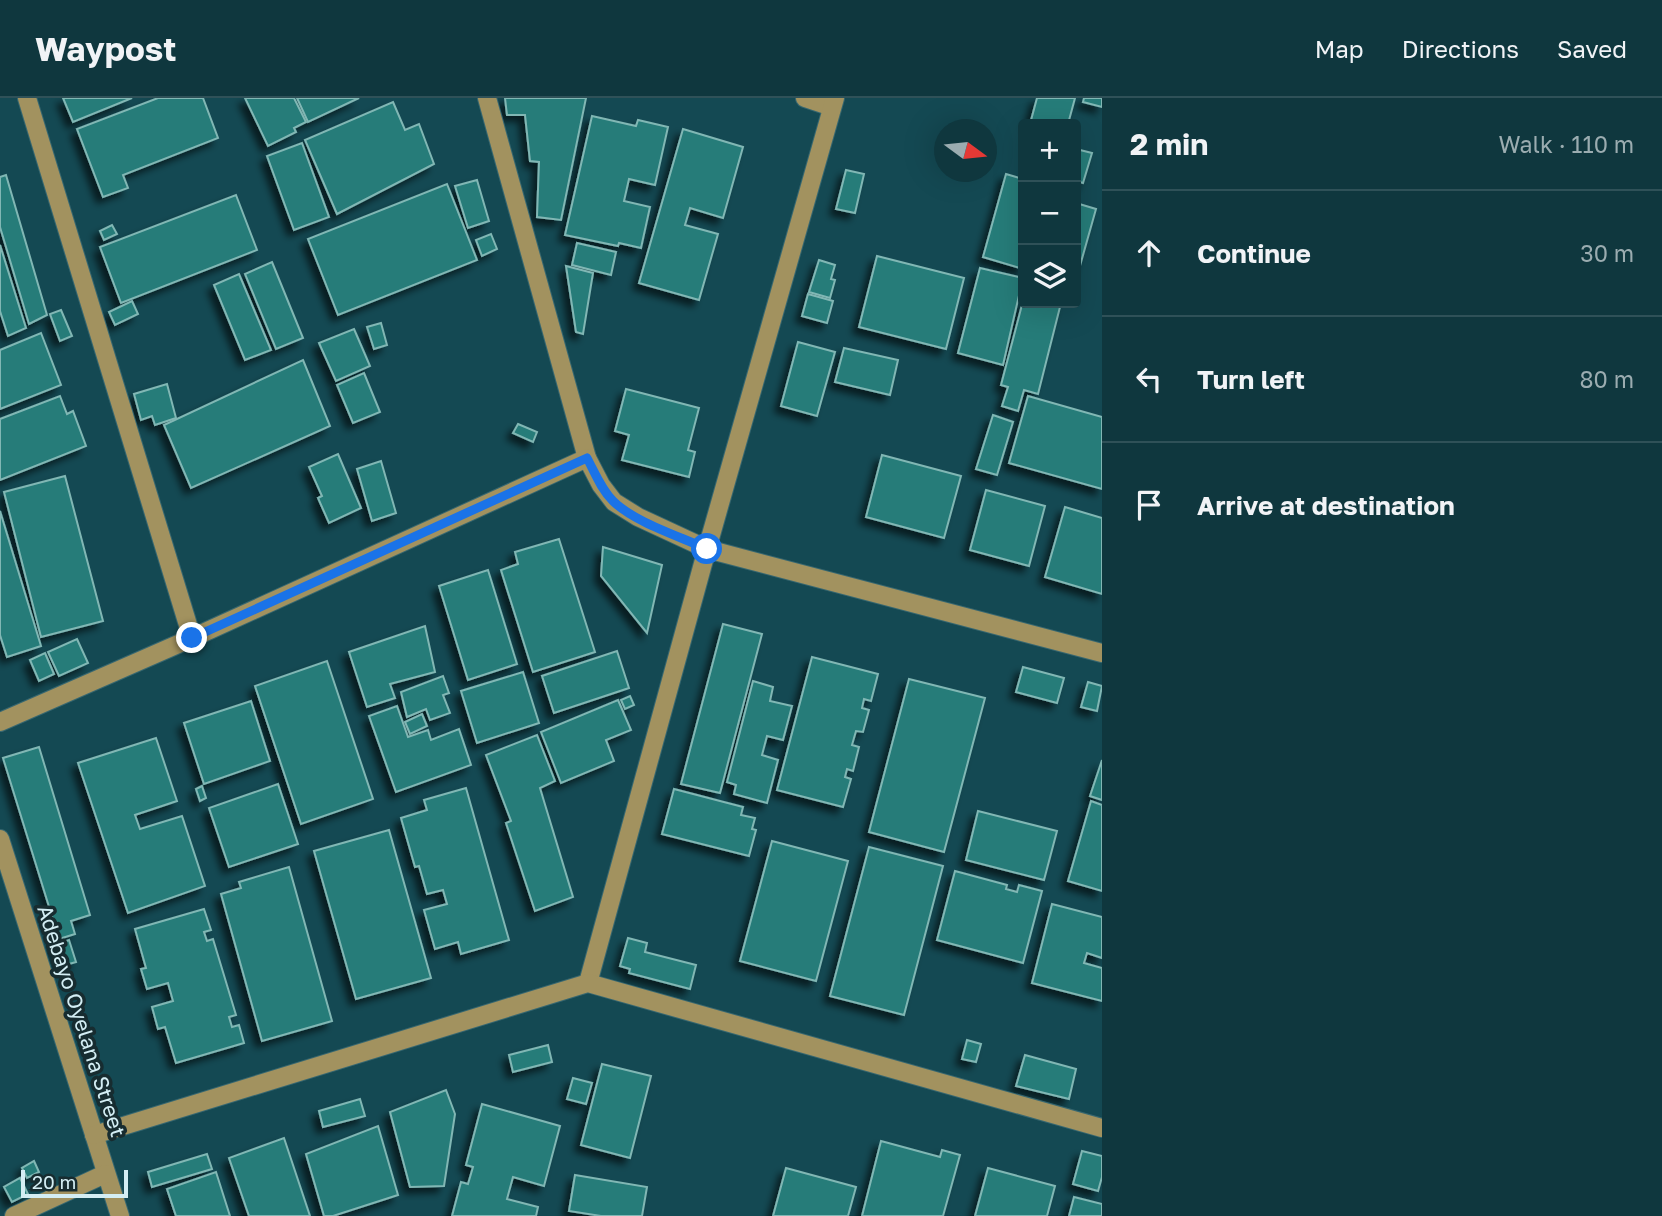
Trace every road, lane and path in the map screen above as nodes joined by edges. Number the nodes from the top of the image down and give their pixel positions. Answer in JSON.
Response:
{"nodes":[{"id":1,"x":27,"y":98,"type":"edge"},
{"id":2,"x":487,"y":98,"type":"edge"},
{"id":3,"x":805,"y":98,"type":"edge"},
{"id":4,"x":833,"y":102,"type":"edge"},
{"id":5,"x":587,"y":458,"type":"junction"},
{"id":6,"x":707,"y":549,"type":"junction"},
{"id":7,"x":192,"y":638,"type":"junction"},
{"id":8,"x":1102,"y":653,"type":"edge"},
{"id":9,"x":0,"y":722,"type":"edge"},
{"id":10,"x":0,"y":839,"type":"edge"},
{"id":11,"x":588,"y":983,"type":"junction"},
{"id":12,"x":1102,"y":1128,"type":"edge"},
{"id":13,"x":94,"y":1135,"type":"junction"},
{"id":14,"x":105,"y":1174,"type":"junction"},
{"id":15,"x":14,"y":1216,"type":"edge"},
{"id":16,"x":120,"y":1216,"type":"edge"}],
"edges":[{"from":1,"to":7,"type":"street"},
{"from":2,"to":5,"type":"street"},
{"from":3,"to":4,"type":"street"},
{"from":4,"to":6,"type":"street"},
{"from":5,"to":6,"type":"street"},
{"from":5,"to":7,"type":"street"},
{"from":6,"to":8,"type":"street"},
{"from":6,"to":11,"type":"street"},
{"from":7,"to":9,"type":"street"},
{"from":10,"to":13,"type":"street","name":"Adebayo Oyelana Street"},
{"from":11,"to":12,"type":"street"},
{"from":11,"to":13,"type":"street"},
{"from":13,"to":14,"type":"street","name":"Adebayo Oyelana Street"},
{"from":14,"to":15,"type":"street"},
{"from":14,"to":16,"type":"street","name":"Adebayo Oyelana Street"}]}
